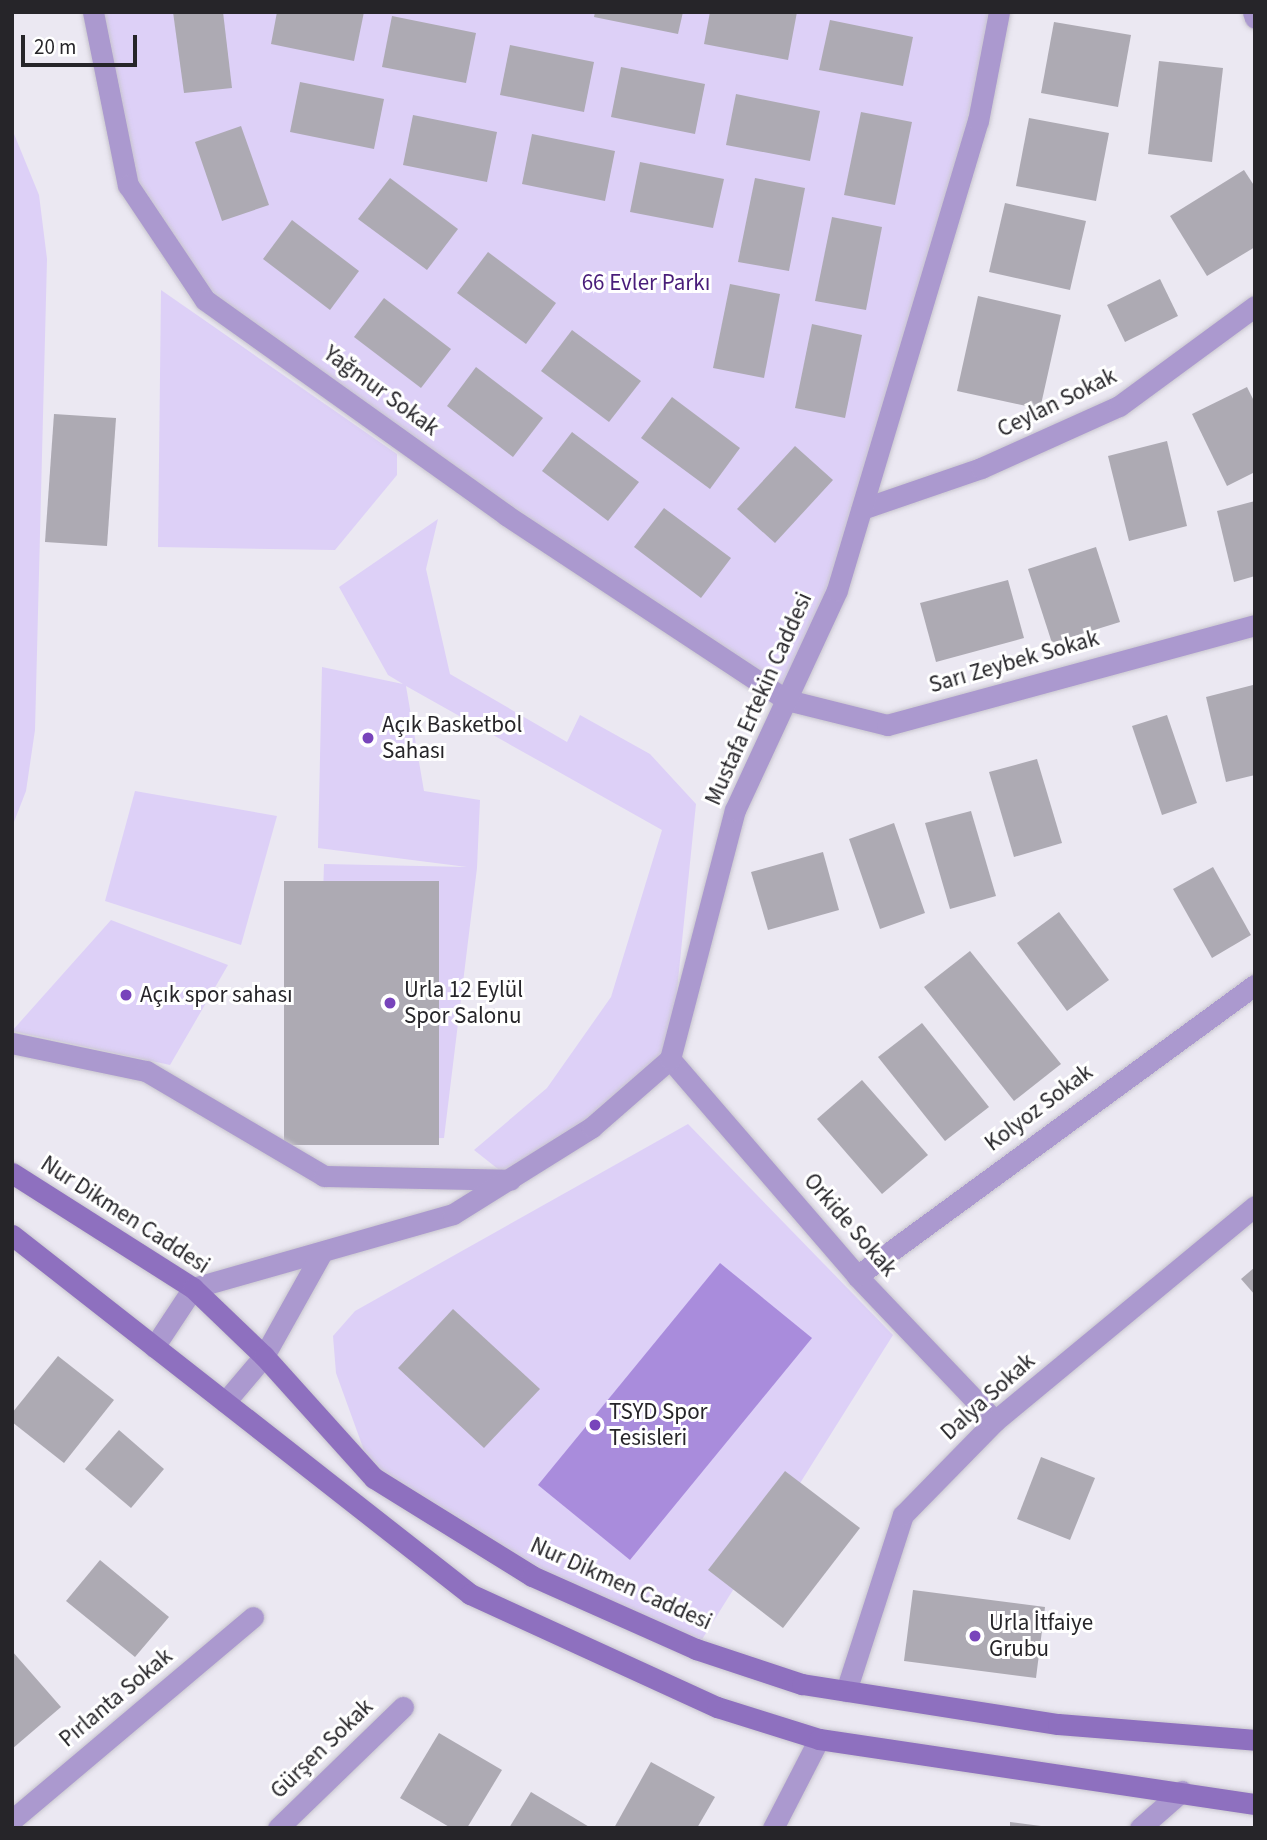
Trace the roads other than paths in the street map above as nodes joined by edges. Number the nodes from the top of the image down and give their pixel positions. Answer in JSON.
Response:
{"nodes":[{"id":1,"x":93,"y":12,"type":"edge"},
{"id":2,"x":999,"y":12,"type":"edge"},
{"id":3,"x":1252,"y":12,"type":"edge"},
{"id":4,"x":1255,"y":18,"type":"edge"},
{"id":5,"x":1255,"y":306,"type":"edge"},
{"id":6,"x":862,"y":509,"type":"junction"},
{"id":7,"x":1255,"y":625,"type":"edge"},
{"id":8,"x":787,"y":700,"type":"junction"},
{"id":9,"x":1255,"y":985,"type":"edge"},
{"id":10,"x":12,"y":1043,"type":"edge"},
{"id":11,"x":670,"y":1059,"type":"junction"},
{"id":12,"x":12,"y":1173,"type":"edge"},
{"id":13,"x":512,"y":1180,"type":"junction"},
{"id":14,"x":1255,"y":1206,"type":"edge"},
{"id":15,"x":12,"y":1235,"type":"edge"},
{"id":16,"x":321,"y":1254,"type":"junction"},
{"id":17,"x":857,"y":1276,"type":"junction"},
{"id":18,"x":193,"y":1288,"type":"junction"},
{"id":19,"x":154,"y":1347,"type":"junction"},
{"id":20,"x":264,"y":1356,"type":"junction"},
{"id":21,"x":225,"y":1402,"type":"junction"},
{"id":22,"x":995,"y":1421,"type":"junction"},
{"id":23,"x":253,"y":1617,"type":"dead end"},
{"id":24,"x":846,"y":1691,"type":"junction"},
{"id":25,"x":403,"y":1707,"type":"dead end"},
{"id":26,"x":819,"y":1739,"type":"junction"},
{"id":27,"x":1255,"y":1740,"type":"edge"},
{"id":28,"x":1182,"y":1791,"type":"junction"},
{"id":29,"x":1255,"y":1804,"type":"edge"},
{"id":30,"x":12,"y":1820,"type":"edge"},
{"id":31,"x":278,"y":1828,"type":"edge"},
{"id":32,"x":773,"y":1828,"type":"edge"},
{"id":33,"x":1140,"y":1828,"type":"edge"}],
"edges":[{"from":1,"to":8,"type":"street","name":"Yağmur Sokak"},
{"from":2,"to":6,"type":"street","name":"Mustafa Ertekin Caddesi"},
{"from":3,"to":4,"type":"street"},
{"from":5,"to":6,"type":"street","name":"Ceylan Sokak"},
{"from":6,"to":8,"type":"street","name":"Mustafa Ertekin Caddesi"},
{"from":7,"to":8,"type":"street","name":"Sarı Zeybek Sokak"},
{"from":8,"to":11,"type":"street","name":"Mustafa Ertekin Caddesi"},
{"from":9,"to":17,"type":"street","name":"Kolyoz Sokak"},
{"from":10,"to":13,"type":"street"},
{"from":11,"to":13,"type":"street"},
{"from":11,"to":17,"type":"street","name":"Orkide Sokak"},
{"from":12,"to":18,"type":"main road","name":"Nur Dikmen Caddesi"},
{"from":13,"to":16,"type":"street"},
{"from":14,"to":22,"type":"street","name":"Dalya Sokak"},
{"from":15,"to":19,"type":"main road"},
{"from":16,"to":18,"type":"street"},
{"from":16,"to":20,"type":"street"},
{"from":17,"to":22,"type":"street","name":"Orkide Sokak"},
{"from":18,"to":19,"type":"street"},
{"from":18,"to":20,"type":"main road","name":"Nur Dikmen Caddesi"},
{"from":19,"to":21,"type":"main road"},
{"from":20,"to":21,"type":"street"},
{"from":20,"to":24,"type":"main road","name":"Nur Dikmen Caddesi"},
{"from":21,"to":26,"type":"main road"},
{"from":22,"to":24,"type":"street","name":"Dalya Sokak"},
{"from":23,"to":30,"type":"street","name":"Pırlanta Sokak"},
{"from":24,"to":27,"type":"main road","name":"Nur Dikmen Caddesi"},
{"from":25,"to":31,"type":"street","name":"Gürşen Sokak"},
{"from":26,"to":28,"type":"main road"},
{"from":26,"to":32,"type":"street"},
{"from":28,"to":29,"type":"main road"},
{"from":28,"to":33,"type":"street"}]}
